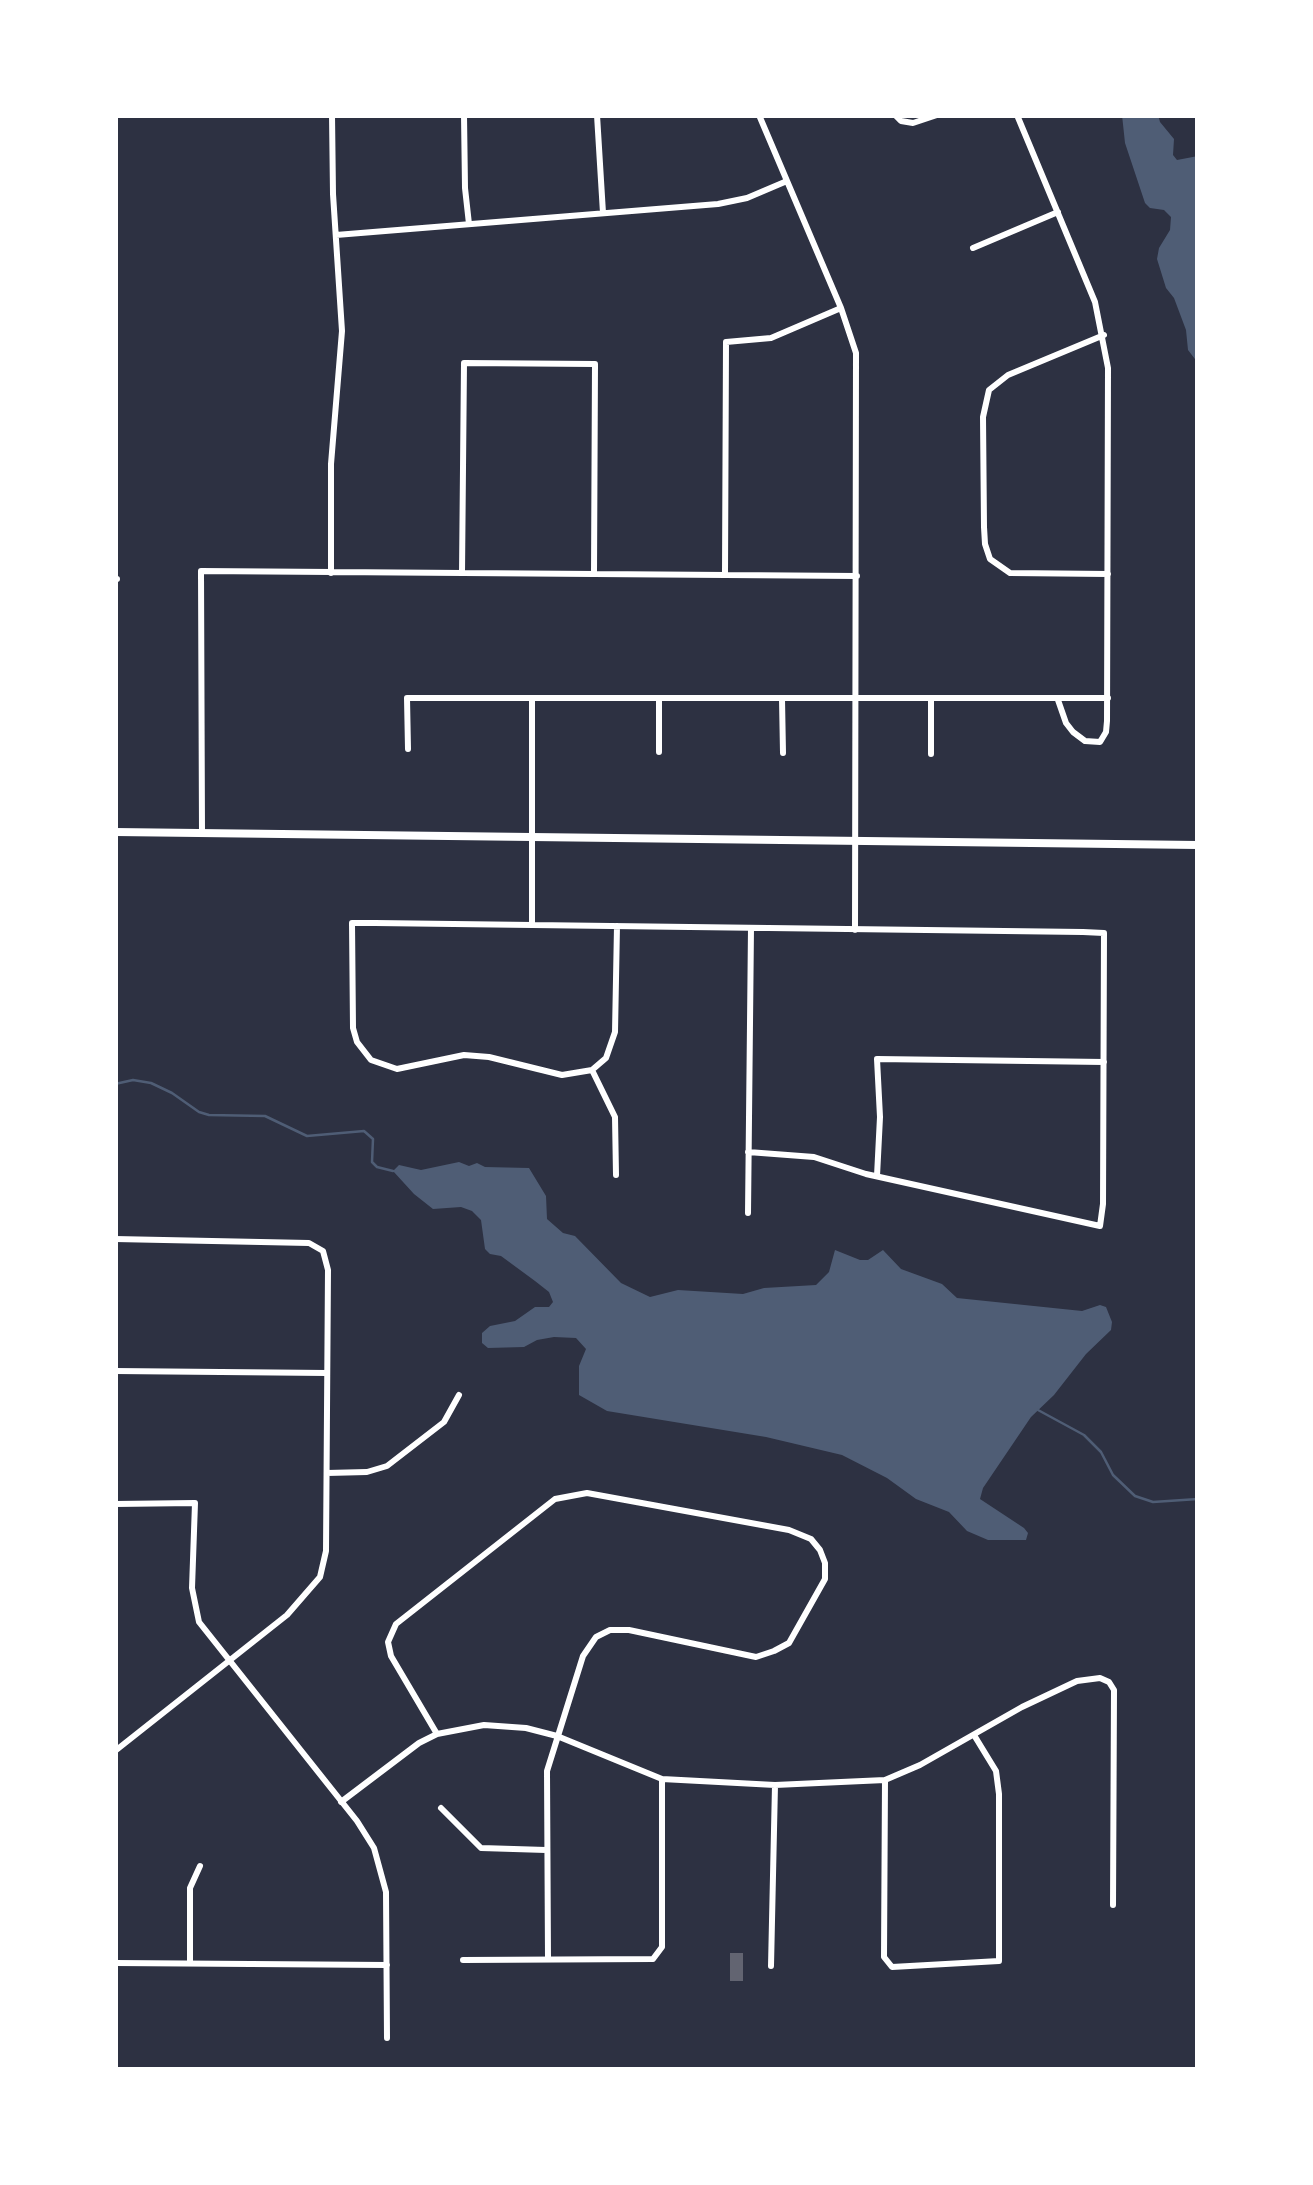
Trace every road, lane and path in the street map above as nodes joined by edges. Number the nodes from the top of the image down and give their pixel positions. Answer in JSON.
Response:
{"nodes":[{"id":1,"x":332,"y":115,"type":"edge"},
{"id":2,"x":464,"y":115,"type":"edge"},
{"id":3,"x":597,"y":115,"type":"edge"},
{"id":4,"x":760,"y":115,"type":"edge"},
{"id":5,"x":895,"y":115,"type":"edge"},
{"id":6,"x":937,"y":115,"type":"edge"},
{"id":7,"x":1017,"y":115,"type":"edge"},
{"id":8,"x":787,"y":181,"type":"junction"},
{"id":9,"x":1058,"y":212,"type":"junction"},
{"id":10,"x":604,"y":214,"type":"junction"},
{"id":11,"x":469,"y":224,"type":"junction"},
{"id":12,"x":336,"y":235,"type":"junction"},
{"id":13,"x":973,"y":248,"type":"dead end"},
{"id":14,"x":841,"y":308,"type":"junction"},
{"id":15,"x":1104,"y":335,"type":"junction"},
{"id":16,"x":332,"y":573,"type":"junction"},
{"id":17,"x":462,"y":573,"type":"junction"},
{"id":18,"x":594,"y":574,"type":"junction"},
{"id":19,"x":725,"y":574,"type":"junction"},
{"id":20,"x":1108,"y":574,"type":"junction"},
{"id":21,"x":857,"y":576,"type":"junction"},
{"id":22,"x":1108,"y":698,"type":"junction"},
{"id":23,"x":532,"y":699,"type":"junction"},
{"id":24,"x":659,"y":699,"type":"junction"},
{"id":25,"x":782,"y":699,"type":"junction"},
{"id":26,"x":931,"y":699,"type":"junction"},
{"id":27,"x":855,"y":700,"type":"junction"},
{"id":28,"x":1058,"y":700,"type":"junction"},
{"id":29,"x":408,"y":750,"type":"dead end"},
{"id":30,"x":659,"y":752,"type":"dead end"},
{"id":31,"x":783,"y":753,"type":"dead end"},
{"id":32,"x":931,"y":754,"type":"dead end"},
{"id":33,"x":115,"y":832,"type":"edge"},
{"id":34,"x":202,"y":832,"type":"junction"},
{"id":35,"x":532,"y":836,"type":"junction"},
{"id":36,"x":857,"y":840,"type":"junction"},
{"id":37,"x":1198,"y":845,"type":"edge"},
{"id":38,"x":532,"y":925,"type":"junction"},
{"id":39,"x":617,"y":926,"type":"junction"},
{"id":40,"x":752,"y":928,"type":"junction"},
{"id":41,"x":855,"y":930,"type":"junction"},
{"id":42,"x":1104,"y":1062,"type":"junction"},
{"id":43,"x":592,"y":1070,"type":"junction"},
{"id":44,"x":748,"y":1152,"type":"junction"},
{"id":45,"x":616,"y":1175,"type":"dead end"},
{"id":46,"x":877,"y":1176,"type":"junction"},
{"id":47,"x":748,"y":1213,"type":"dead end"},
{"id":48,"x":115,"y":1239,"type":"edge"},
{"id":49,"x":115,"y":1370,"type":"edge"},
{"id":50,"x":327,"y":1373,"type":"junction"},
{"id":51,"x":459,"y":1395,"type":"dead end"},
{"id":52,"x":327,"y":1473,"type":"junction"},
{"id":53,"x":115,"y":1504,"type":"edge"},
{"id":54,"x":228,"y":1661,"type":"junction"},
{"id":55,"x":437,"y":1734,"type":"junction"},
{"id":56,"x":974,"y":1735,"type":"junction"},
{"id":57,"x":557,"y":1736,"type":"junction"},
{"id":58,"x":115,"y":1751,"type":"edge"},
{"id":59,"x":662,"y":1779,"type":"junction"},
{"id":60,"x":885,"y":1780,"type":"junction"},
{"id":61,"x":776,"y":1785,"type":"junction"},
{"id":62,"x":341,"y":1802,"type":"junction"},
{"id":63,"x":441,"y":1808,"type":"dead end"},
{"id":64,"x":546,"y":1850,"type":"junction"},
{"id":65,"x":200,"y":1866,"type":"dead end"},
{"id":66,"x":1113,"y":1904,"type":"dead end"},
{"id":67,"x":548,"y":1958,"type":"junction"},
{"id":68,"x":464,"y":1960,"type":"dead end"},
{"id":69,"x":115,"y":1963,"type":"edge"},
{"id":70,"x":190,"y":1963,"type":"junction"},
{"id":71,"x":387,"y":1965,"type":"junction"},
{"id":72,"x":771,"y":1966,"type":"dead end"},
{"id":73,"x":387,"y":2038,"type":"dead end"}],
"edges":[{"from":1,"to":12,"type":"street"},
{"from":2,"to":11,"type":"street"},
{"from":3,"to":10,"type":"street"},
{"from":4,"to":8,"type":"street"},
{"from":5,"to":6,"type":"street"},
{"from":7,"to":9,"type":"street"},
{"from":8,"to":10,"type":"street"},
{"from":8,"to":14,"type":"street"},
{"from":9,"to":13,"type":"street"},
{"from":9,"to":15,"type":"street"},
{"from":10,"to":11,"type":"street"},
{"from":11,"to":12,"type":"street"},
{"from":12,"to":16,"type":"street"},
{"from":14,"to":19,"type":"street"},
{"from":14,"to":21,"type":"street"},
{"from":15,"to":20,"type":"street"},
{"from":15,"to":20,"type":"street"},
{"from":16,"to":17,"type":"street"},
{"from":16,"to":34,"type":"street"},
{"from":17,"to":18,"type":"street"},
{"from":17,"to":18,"type":"street"},
{"from":18,"to":19,"type":"street"},
{"from":19,"to":21,"type":"street"},
{"from":20,"to":22,"type":"street"},
{"from":21,"to":27,"type":"street"},
{"from":22,"to":28,"type":"street"},
{"from":22,"to":28,"type":"street"},
{"from":23,"to":24,"type":"street"},
{"from":23,"to":29,"type":"street"},
{"from":23,"to":35,"type":"street"},
{"from":24,"to":25,"type":"street"},
{"from":24,"to":30,"type":"street"},
{"from":25,"to":27,"type":"street"},
{"from":25,"to":31,"type":"street"},
{"from":26,"to":27,"type":"street"},
{"from":26,"to":28,"type":"street"},
{"from":26,"to":32,"type":"street"},
{"from":27,"to":36,"type":"street"},
{"from":33,"to":34,"type":"street"},
{"from":34,"to":35,"type":"street"},
{"from":35,"to":36,"type":"street"},
{"from":35,"to":38,"type":"street"},
{"from":36,"to":37,"type":"street"},
{"from":36,"to":41,"type":"street"},
{"from":38,"to":39,"type":"street"},
{"from":38,"to":43,"type":"street"},
{"from":39,"to":40,"type":"street"},
{"from":39,"to":43,"type":"street"},
{"from":40,"to":41,"type":"street"},
{"from":40,"to":44,"type":"street"},
{"from":41,"to":42,"type":"street"},
{"from":42,"to":46,"type":"street"},
{"from":42,"to":46,"type":"street"},
{"from":43,"to":45,"type":"street"},
{"from":44,"to":46,"type":"street"},
{"from":44,"to":47,"type":"street"},
{"from":48,"to":50,"type":"street"},
{"from":49,"to":50,"type":"street"},
{"from":50,"to":52,"type":"street"},
{"from":51,"to":52,"type":"street"},
{"from":52,"to":54,"type":"street"},
{"from":53,"to":54,"type":"street"},
{"from":54,"to":58,"type":"street"},
{"from":54,"to":62,"type":"street"},
{"from":55,"to":57,"type":"street"},
{"from":55,"to":57,"type":"street"},
{"from":55,"to":62,"type":"street"},
{"from":56,"to":60,"type":"street"},
{"from":56,"to":60,"type":"street"},
{"from":56,"to":66,"type":"street"},
{"from":57,"to":59,"type":"street"},
{"from":57,"to":64,"type":"street"},
{"from":59,"to":61,"type":"street"},
{"from":59,"to":67,"type":"street"},
{"from":60,"to":61,"type":"street"},
{"from":61,"to":72,"type":"street"},
{"from":62,"to":71,"type":"street"},
{"from":63,"to":64,"type":"street"},
{"from":64,"to":67,"type":"street"},
{"from":65,"to":70,"type":"street"},
{"from":67,"to":68,"type":"street"},
{"from":69,"to":70,"type":"street"},
{"from":70,"to":71,"type":"street"},
{"from":71,"to":73,"type":"street"}]}
